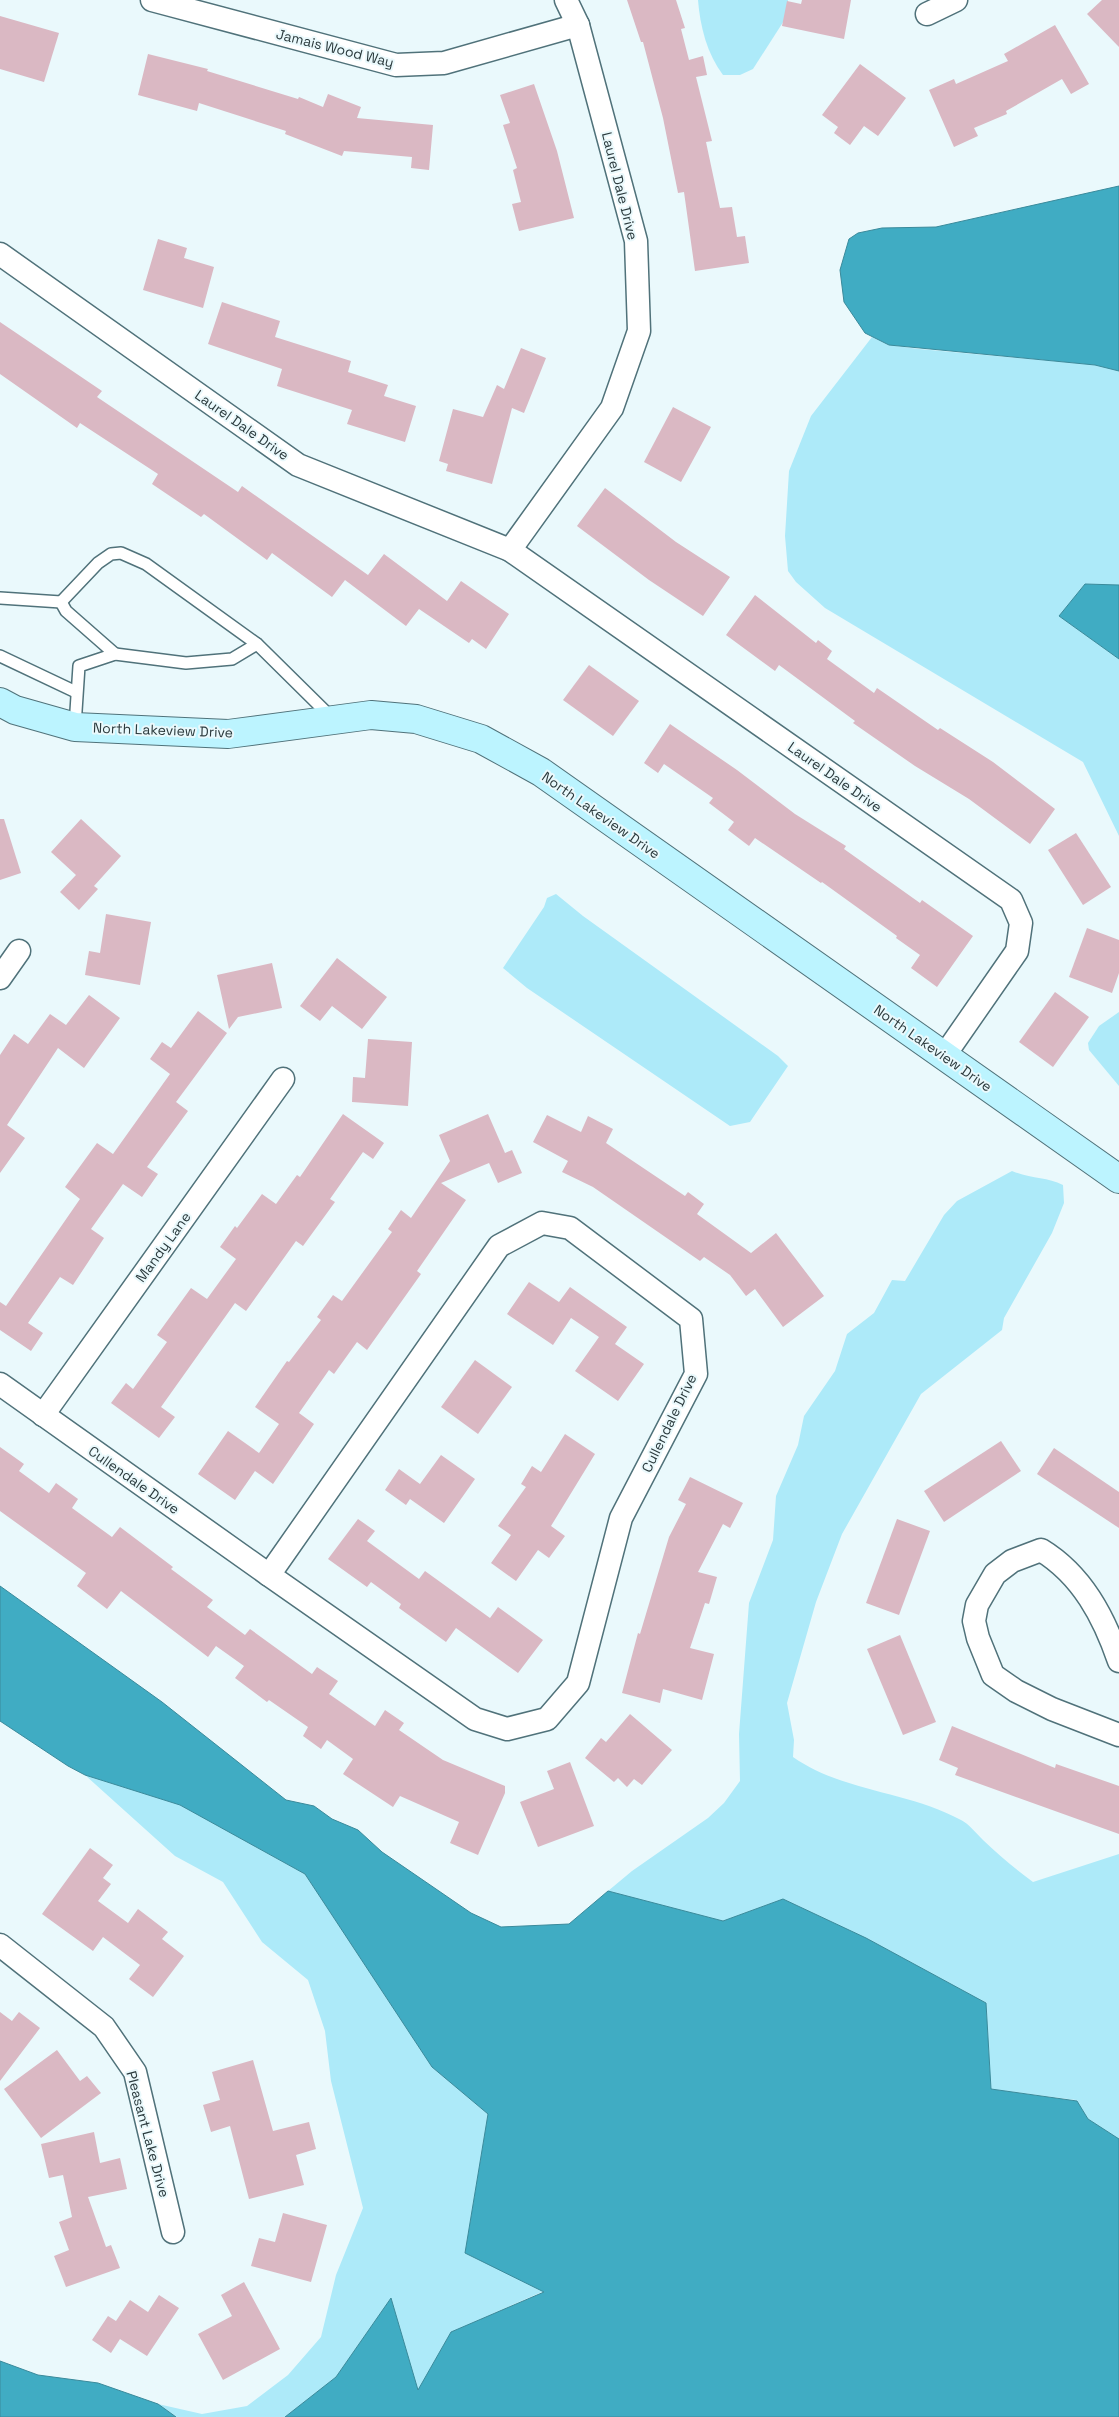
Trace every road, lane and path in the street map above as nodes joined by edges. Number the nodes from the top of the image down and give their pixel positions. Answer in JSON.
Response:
{"nodes":[{"id":1,"x":152,"y":0,"type":"edge"},
{"id":2,"x":566,"y":0,"type":"edge"},
{"id":3,"x":956,"y":0,"type":"edge"},
{"id":4,"x":927,"y":14,"type":"dead end"},
{"id":5,"x":578,"y":25,"type":"junction"},
{"id":6,"x":0,"y":254,"type":"edge"},
{"id":7,"x":510,"y":550,"type":"junction"},
{"id":8,"x":0,"y":598,"type":"edge"},
{"id":9,"x":61,"y":602,"type":"junction"},
{"id":10,"x":257,"y":644,"type":"junction"},
{"id":11,"x":115,"y":654,"type":"junction"},
{"id":12,"x":0,"y":656,"type":"edge"},
{"id":13,"x":76,"y":692,"type":"junction"},
{"id":14,"x":0,"y":702,"type":"edge"},
{"id":15,"x":334,"y":720,"type":"junction"},
{"id":16,"x":75,"y":727,"type":"junction"},
{"id":17,"x":19,"y":951,"type":"dead end"},
{"id":18,"x":0,"y":978,"type":"edge"},
{"id":19,"x":944,"y":1056,"type":"junction"},
{"id":20,"x":283,"y":1079,"type":"dead end"},
{"id":21,"x":1119,"y":1178,"type":"edge"},
{"id":22,"x":0,"y":1384,"type":"edge"},
{"id":23,"x":43,"y":1416,"type":"junction"},
{"id":24,"x":269,"y":1574,"type":"junction"},
{"id":25,"x":1119,"y":1662,"type":"edge"},
{"id":26,"x":1119,"y":1735,"type":"edge"},
{"id":27,"x":0,"y":1945,"type":"edge"},
{"id":28,"x":173,"y":2232,"type":"dead end"}],
"edges":[{"from":1,"to":5,"type":"street","name":"Jamais Wood Way"},
{"from":2,"to":5,"type":"street","name":"Laurel Dale Drive"},
{"from":3,"to":4,"type":"street"},
{"from":5,"to":7,"type":"street","name":"Laurel Dale Drive"},
{"from":6,"to":7,"type":"street","name":"Laurel Dale Drive"},
{"from":7,"to":19,"type":"street","name":"Laurel Dale Drive"},
{"from":8,"to":9,"type":"lane"},
{"from":9,"to":10,"type":"lane"},
{"from":9,"to":11,"type":"lane"},
{"from":10,"to":11,"type":"lane"},
{"from":10,"to":15,"type":"lane"},
{"from":11,"to":13,"type":"lane"},
{"from":12,"to":13,"type":"lane"},
{"from":13,"to":16,"type":"lane"},
{"from":14,"to":16,"type":"street","name":"North Lakeview Drive"},
{"from":15,"to":16,"type":"street","name":"North Lakeview Drive"},
{"from":15,"to":19,"type":"street","name":"North Lakeview Drive"},
{"from":17,"to":18,"type":"street"},
{"from":19,"to":21,"type":"street","name":"North Lakeview Drive"},
{"from":20,"to":23,"type":"street","name":"Mandy Lane"},
{"from":22,"to":23,"type":"street","name":"Cullendale Drive"},
{"from":23,"to":24,"type":"street","name":"Cullendale Drive"},
{"from":24,"to":24,"type":"street","name":"Cullendale Drive"},
{"from":25,"to":26,"type":"street"},
{"from":27,"to":28,"type":"street","name":"Pleasant Lake Drive"}]}
